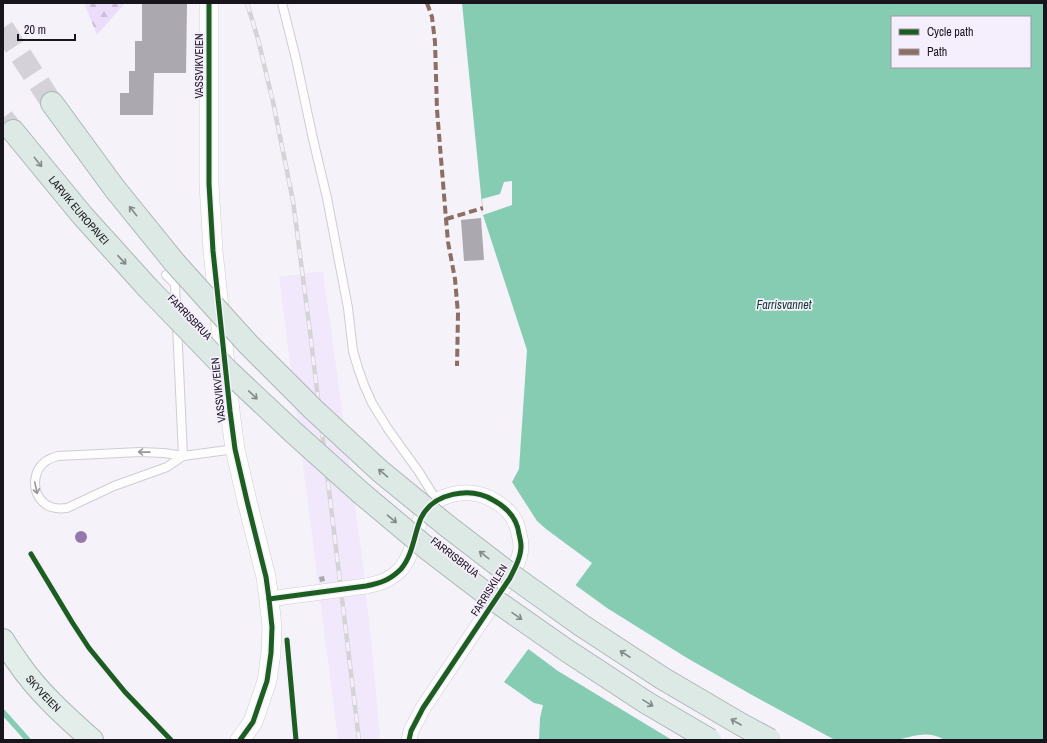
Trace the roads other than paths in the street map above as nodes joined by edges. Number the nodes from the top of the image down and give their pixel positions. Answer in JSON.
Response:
{"nodes":[{"id":1,"x":209,"y":3,"type":"edge"},
{"id":2,"x":282,"y":3,"type":"edge"},
{"id":3,"x":52,"y":103,"type":"tunnel mouth"},
{"id":4,"x":13,"y":131,"type":"tunnel mouth"},
{"id":5,"x":171,"y":269,"type":"junction"},
{"id":6,"x":147,"y":287,"type":"joint"},
{"id":7,"x":235,"y":449,"type":"junction"},
{"id":8,"x":183,"y":456,"type":"junction"},
{"id":9,"x":437,"y":501,"type":"junction"},
{"id":10,"x":269,"y":599,"type":"junction"},
{"id":11,"x":3,"y":640,"type":"edge"},
{"id":12,"x":253,"y":731,"type":"edge"},
{"id":13,"x":92,"y":740,"type":"edge"},
{"id":14,"x":240,"y":740,"type":"edge"},
{"id":15,"x":409,"y":740,"type":"edge"},
{"id":16,"x":710,"y":740,"type":"edge"},
{"id":17,"x":770,"y":740,"type":"edge"}],
"edges":[{"from":1,"to":7,"type":"street","name":"VASSVIKVEIEN"},
{"from":2,"to":9,"type":"lane"},
{"from":5,"to":3,"type":"highway","one_way":true},
{"from":4,"to":6,"type":"highway","name":"LARVIK EUROPAVEI","one_way":true},
{"from":5,"to":8,"type":"lane"},
{"from":17,"to":5,"type":"highway","name":"FARRISBRUA","one_way":true,"bridge":true},
{"from":6,"to":16,"type":"highway","name":"FARRISBRUA","one_way":true,"bridge":true},
{"from":7,"to":8,"type":"lane"},
{"from":7,"to":10,"type":"street","name":"VASSVIKVEIEN"},
{"from":8,"to":8,"type":"lane","one_way":true},
{"from":9,"to":10,"type":"street","name":"FARRISKILEN","bridge":true},
{"from":9,"to":15,"type":"street","name":"FARRISKILEN"},
{"from":10,"to":12,"type":"street","name":"VASSVIKVEIEN"},
{"from":11,"to":13,"type":"highway","name":"SKYVEIEN"},
{"from":12,"to":14,"type":"street","name":"VASSVIKVEIEN"}]}
